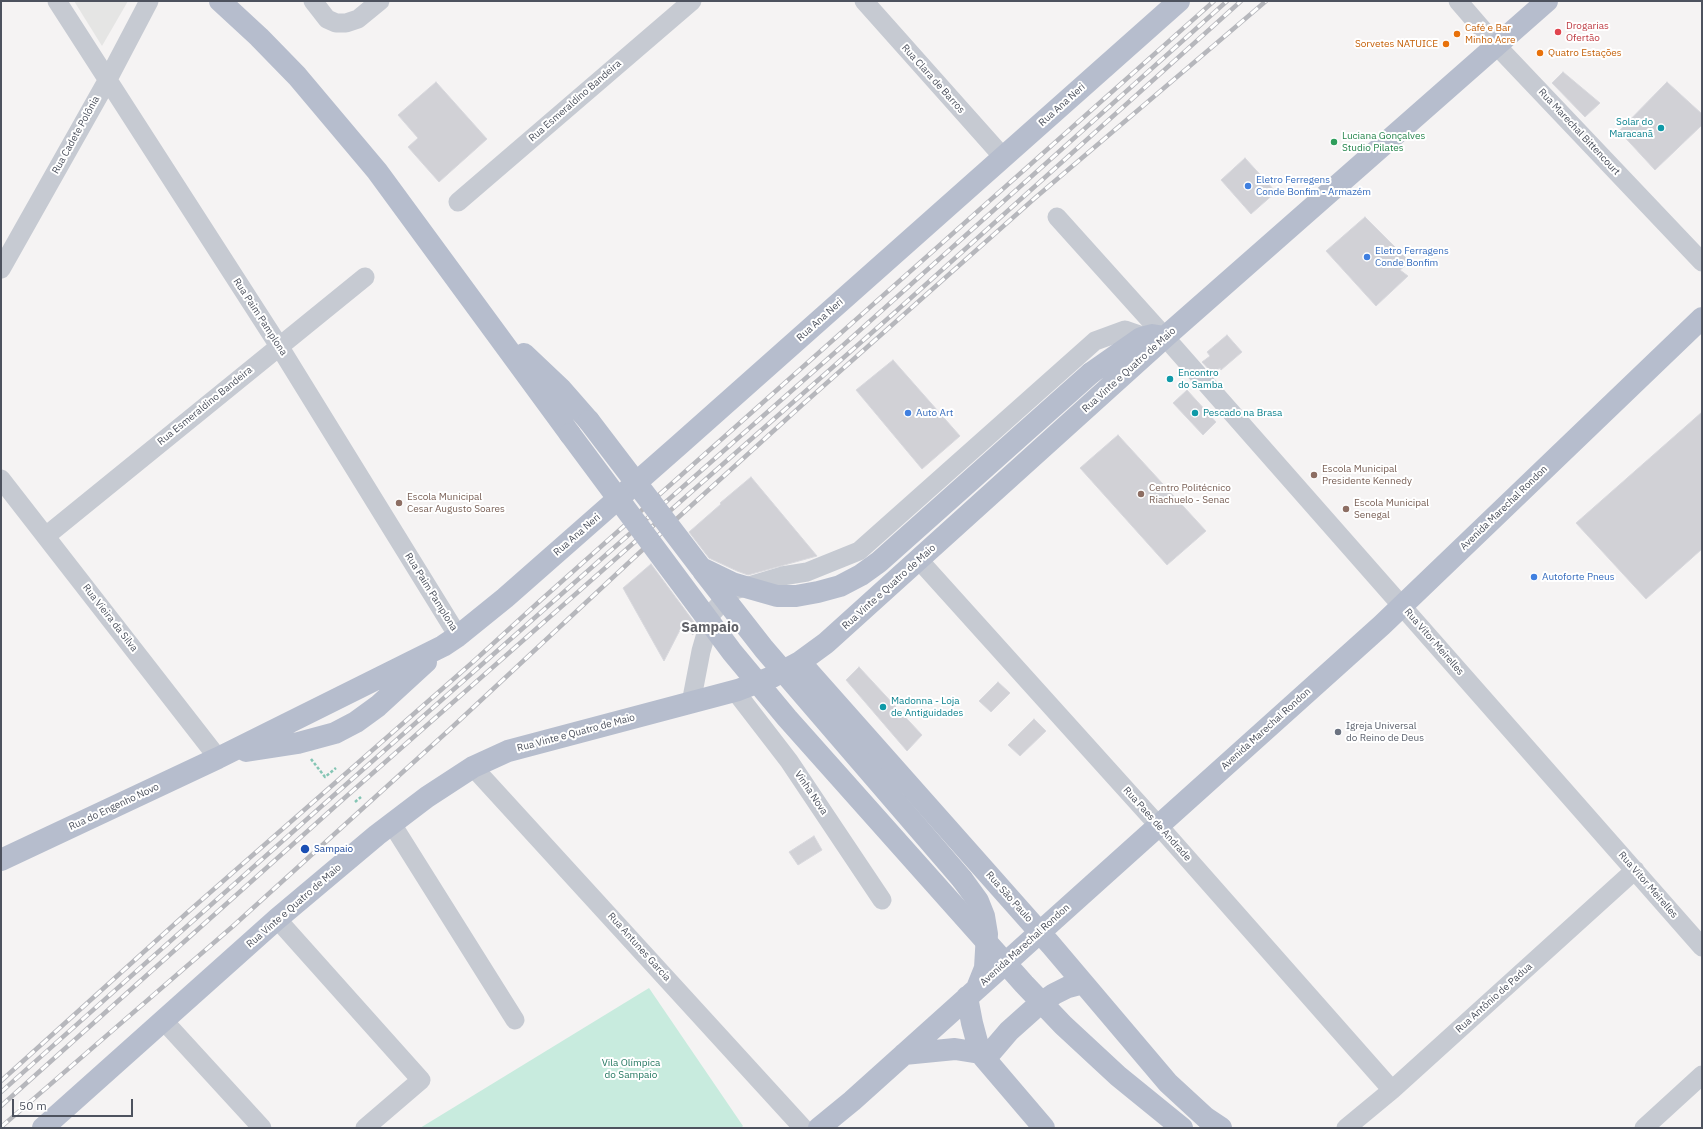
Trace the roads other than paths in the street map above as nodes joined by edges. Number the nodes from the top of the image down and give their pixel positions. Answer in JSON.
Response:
{"nodes":[{"id":1,"x":57,"y":1,"type":"edge"},
{"id":2,"x":149,"y":1,"type":"edge"},
{"id":3,"x":220,"y":1,"type":"edge"},
{"id":4,"x":313,"y":1,"type":"edge"},
{"id":5,"x":380,"y":1,"type":"edge"},
{"id":6,"x":692,"y":1,"type":"edge"},
{"id":7,"x":864,"y":1,"type":"edge"},
{"id":8,"x":1179,"y":1,"type":"edge"},
{"id":9,"x":1458,"y":1,"type":"edge"},
{"id":10,"x":1547,"y":1,"type":"edge"},
{"id":11,"x":1496,"y":45,"type":"junction"},
{"id":12,"x":107,"y":81,"type":"junction"},
{"id":13,"x":1003,"y":157,"type":"junction"},
{"id":14,"x":458,"y":202,"type":"dead end"},
{"id":15,"x":1057,"y":217,"type":"dead end"},
{"id":16,"x":1702,"y":262,"type":"edge"},
{"id":17,"x":1,"y":269,"type":"edge"},
{"id":18,"x":365,"y":277,"type":"dead end"},
{"id":19,"x":1702,"y":318,"type":"edge"},
{"id":20,"x":491,"y":324,"type":"junction"},
{"id":21,"x":1155,"y":337,"type":"junction"},
{"id":22,"x":279,"y":346,"type":"junction"},
{"id":23,"x":1,"y":479,"type":"edge"},
{"id":24,"x":46,"y":536,"type":"junction"},
{"id":25,"x":919,"y":560,"type":"junction"},
{"id":26,"x":701,"y":568,"type":"junction"},
{"id":27,"x":1402,"y":606,"type":"junction"},
{"id":28,"x":450,"y":641,"type":"junction"},
{"id":29,"x":800,"y":662,"type":"junction"},
{"id":30,"x":735,"y":691,"type":"junction"},
{"id":31,"x":691,"y":703,"type":"junction"},
{"id":32,"x":222,"y":756,"type":"junction"},
{"id":33,"x":473,"y":768,"type":"junction"},
{"id":34,"x":392,"y":824,"type":"junction"},
{"id":35,"x":1158,"y":825,"type":"junction"},
{"id":36,"x":1,"y":860,"type":"edge"},
{"id":37,"x":1635,"y":870,"type":"junction"},
{"id":38,"x":882,"y":900,"type":"dead end"},
{"id":39,"x":277,"y":919,"type":"junction"},
{"id":40,"x":1040,"y":933,"type":"junction"},
{"id":41,"x":1702,"y":947,"type":"edge"},
{"id":42,"x":1083,"y":983,"type":"junction"},
{"id":43,"x":972,"y":993,"type":"junction"},
{"id":44,"x":163,"y":1020,"type":"junction"},
{"id":45,"x":515,"y":1020,"type":"dead end"},
{"id":46,"x":904,"y":1054,"type":"junction"},
{"id":47,"x":982,"y":1056,"type":"junction"},
{"id":48,"x":1702,"y":1075,"type":"edge"},
{"id":49,"x":1392,"y":1090,"type":"junction"},
{"id":50,"x":1349,"y":1127,"type":"edge"},
{"id":51,"x":43,"y":1128,"type":"edge"},
{"id":52,"x":262,"y":1128,"type":"edge"},
{"id":53,"x":364,"y":1128,"type":"edge"},
{"id":54,"x":803,"y":1128,"type":"edge"},
{"id":55,"x":819,"y":1128,"type":"edge"},
{"id":56,"x":1044,"y":1128,"type":"edge"},
{"id":57,"x":1182,"y":1128,"type":"edge"},
{"id":58,"x":1221,"y":1128,"type":"edge"},
{"id":59,"x":1644,"y":1128,"type":"edge"}],
"edges":[{"from":1,"to":12,"type":"street","name":"Rua Paim Pamplona"},
{"from":2,"to":12,"type":"street","name":"Rua Cadete Polônia"},
{"from":3,"to":20,"type":"main road"},
{"from":4,"to":5,"type":"street"},
{"from":6,"to":14,"type":"street","name":"Rua Esmeraldino Bandeira"},
{"from":7,"to":13,"type":"street","name":"Rua Clara de Barros"},
{"from":8,"to":13,"type":"main road","name":"Rua Ana Neri"},
{"from":9,"to":11,"type":"street","name":"Rua Marechal Bittencourt"},
{"from":10,"to":11,"type":"main road","name":"Rua Vinte e Quatro de Maio"},
{"from":11,"to":16,"type":"street","name":"Rua Marechal Bittencourt"},
{"from":11,"to":21,"type":"main road","name":"Rua Vinte e Quatro de Maio"},
{"from":12,"to":17,"type":"street","name":"Rua Cadete Polônia"},
{"from":12,"to":22,"type":"street","name":"Rua Paim Pamplona"},
{"from":13,"to":28,"type":"main road","name":"Rua Ana Neri"},
{"from":15,"to":21,"type":"street","name":"Rua Vitor Meirelles"},
{"from":18,"to":22,"type":"street","name":"Rua Esmeraldino Bandeira"},
{"from":19,"to":27,"type":"main road","name":"Avenida Marechal Rondon"},
{"from":20,"to":26,"type":"main road","bridge":true},
{"from":20,"to":57,"type":"main road","bridge":true},
{"from":21,"to":25,"type":"main road","name":"Rua Vinte e Quatro de Maio"},
{"from":21,"to":26,"type":"main road","bridge":true},
{"from":21,"to":27,"type":"street","name":"Rua Vitor Meirelles"},
{"from":21,"to":31,"type":"street","name":"Rua Vinte e Quatro de Maio"},
{"from":22,"to":24,"type":"street","name":"Rua Esmeraldino Bandeira"},
{"from":22,"to":28,"type":"street","name":"Rua Paim Pamplona"},
{"from":23,"to":24,"type":"street","name":"Rua Vieira da Silva"},
{"from":24,"to":32,"type":"street","name":"Rua Vieira da Silva"},
{"from":25,"to":29,"type":"main road","name":"Rua Vinte e Quatro de Maio"},
{"from":25,"to":35,"type":"street","name":"Rua Paes de Andrade"},
{"from":26,"to":43,"type":"main road","bridge":true},
{"from":27,"to":35,"type":"main road","name":"Avenida Marechal Rondon"},
{"from":27,"to":37,"type":"street","name":"Rua Vitor Meirelles"},
{"from":28,"to":32,"type":"main road","name":"Rua do Engenho Novo"},
{"from":28,"to":32,"type":"main road","name":"Rua do Engenho Novo"},
{"from":29,"to":30,"type":"main road","name":"Rua Vinte e Quatro de Maio"},
{"from":29,"to":40,"type":"main road","name":"Rua São Paulo"},
{"from":30,"to":31,"type":"main road","name":"Rua Vinte e Quatro de Maio"},
{"from":30,"to":38,"type":"street","name":"Vinha Nova"},
{"from":31,"to":33,"type":"main road","name":"Rua Vinte e Quatro de Maio"},
{"from":32,"to":36,"type":"main road","name":"Rua do Engenho Novo"},
{"from":33,"to":34,"type":"main road","name":"Rua Vinte e Quatro de Maio"},
{"from":33,"to":54,"type":"street","name":"Rua Antunes Garcia"},
{"from":34,"to":39,"type":"main road","name":"Rua Vinte e Quatro de Maio"},
{"from":34,"to":45,"type":"street"},
{"from":35,"to":40,"type":"main road","name":"Avenida Marechal Rondon"},
{"from":35,"to":49,"type":"street","name":"Rua Paes de Andrade"},
{"from":37,"to":41,"type":"street","name":"Rua Vitor Meirelles"},
{"from":37,"to":49,"type":"street","name":"Rua Antônio de Padua"},
{"from":39,"to":44,"type":"main road","name":"Rua Vinte e Quatro de Maio"},
{"from":39,"to":53,"type":"street"},
{"from":40,"to":42,"type":"main road","name":"Rua São Paulo"},
{"from":40,"to":43,"type":"main road","name":"Avenida Marechal Rondon"},
{"from":42,"to":47,"type":"main road"},
{"from":42,"to":58,"type":"main road","name":"Rua São Paulo"},
{"from":43,"to":46,"type":"main road","name":"Avenida Marechal Rondon"},
{"from":43,"to":47,"type":"main road"},
{"from":44,"to":51,"type":"main road","name":"Rua Vinte e Quatro de Maio"},
{"from":44,"to":52,"type":"street"},
{"from":46,"to":47,"type":"main road"},
{"from":46,"to":55,"type":"main road","name":"Avenida Marechal Rondon"},
{"from":47,"to":56,"type":"main road"},
{"from":48,"to":59,"type":"street"},
{"from":49,"to":50,"type":"street","name":"Rua Antônio de Padua"}]}
